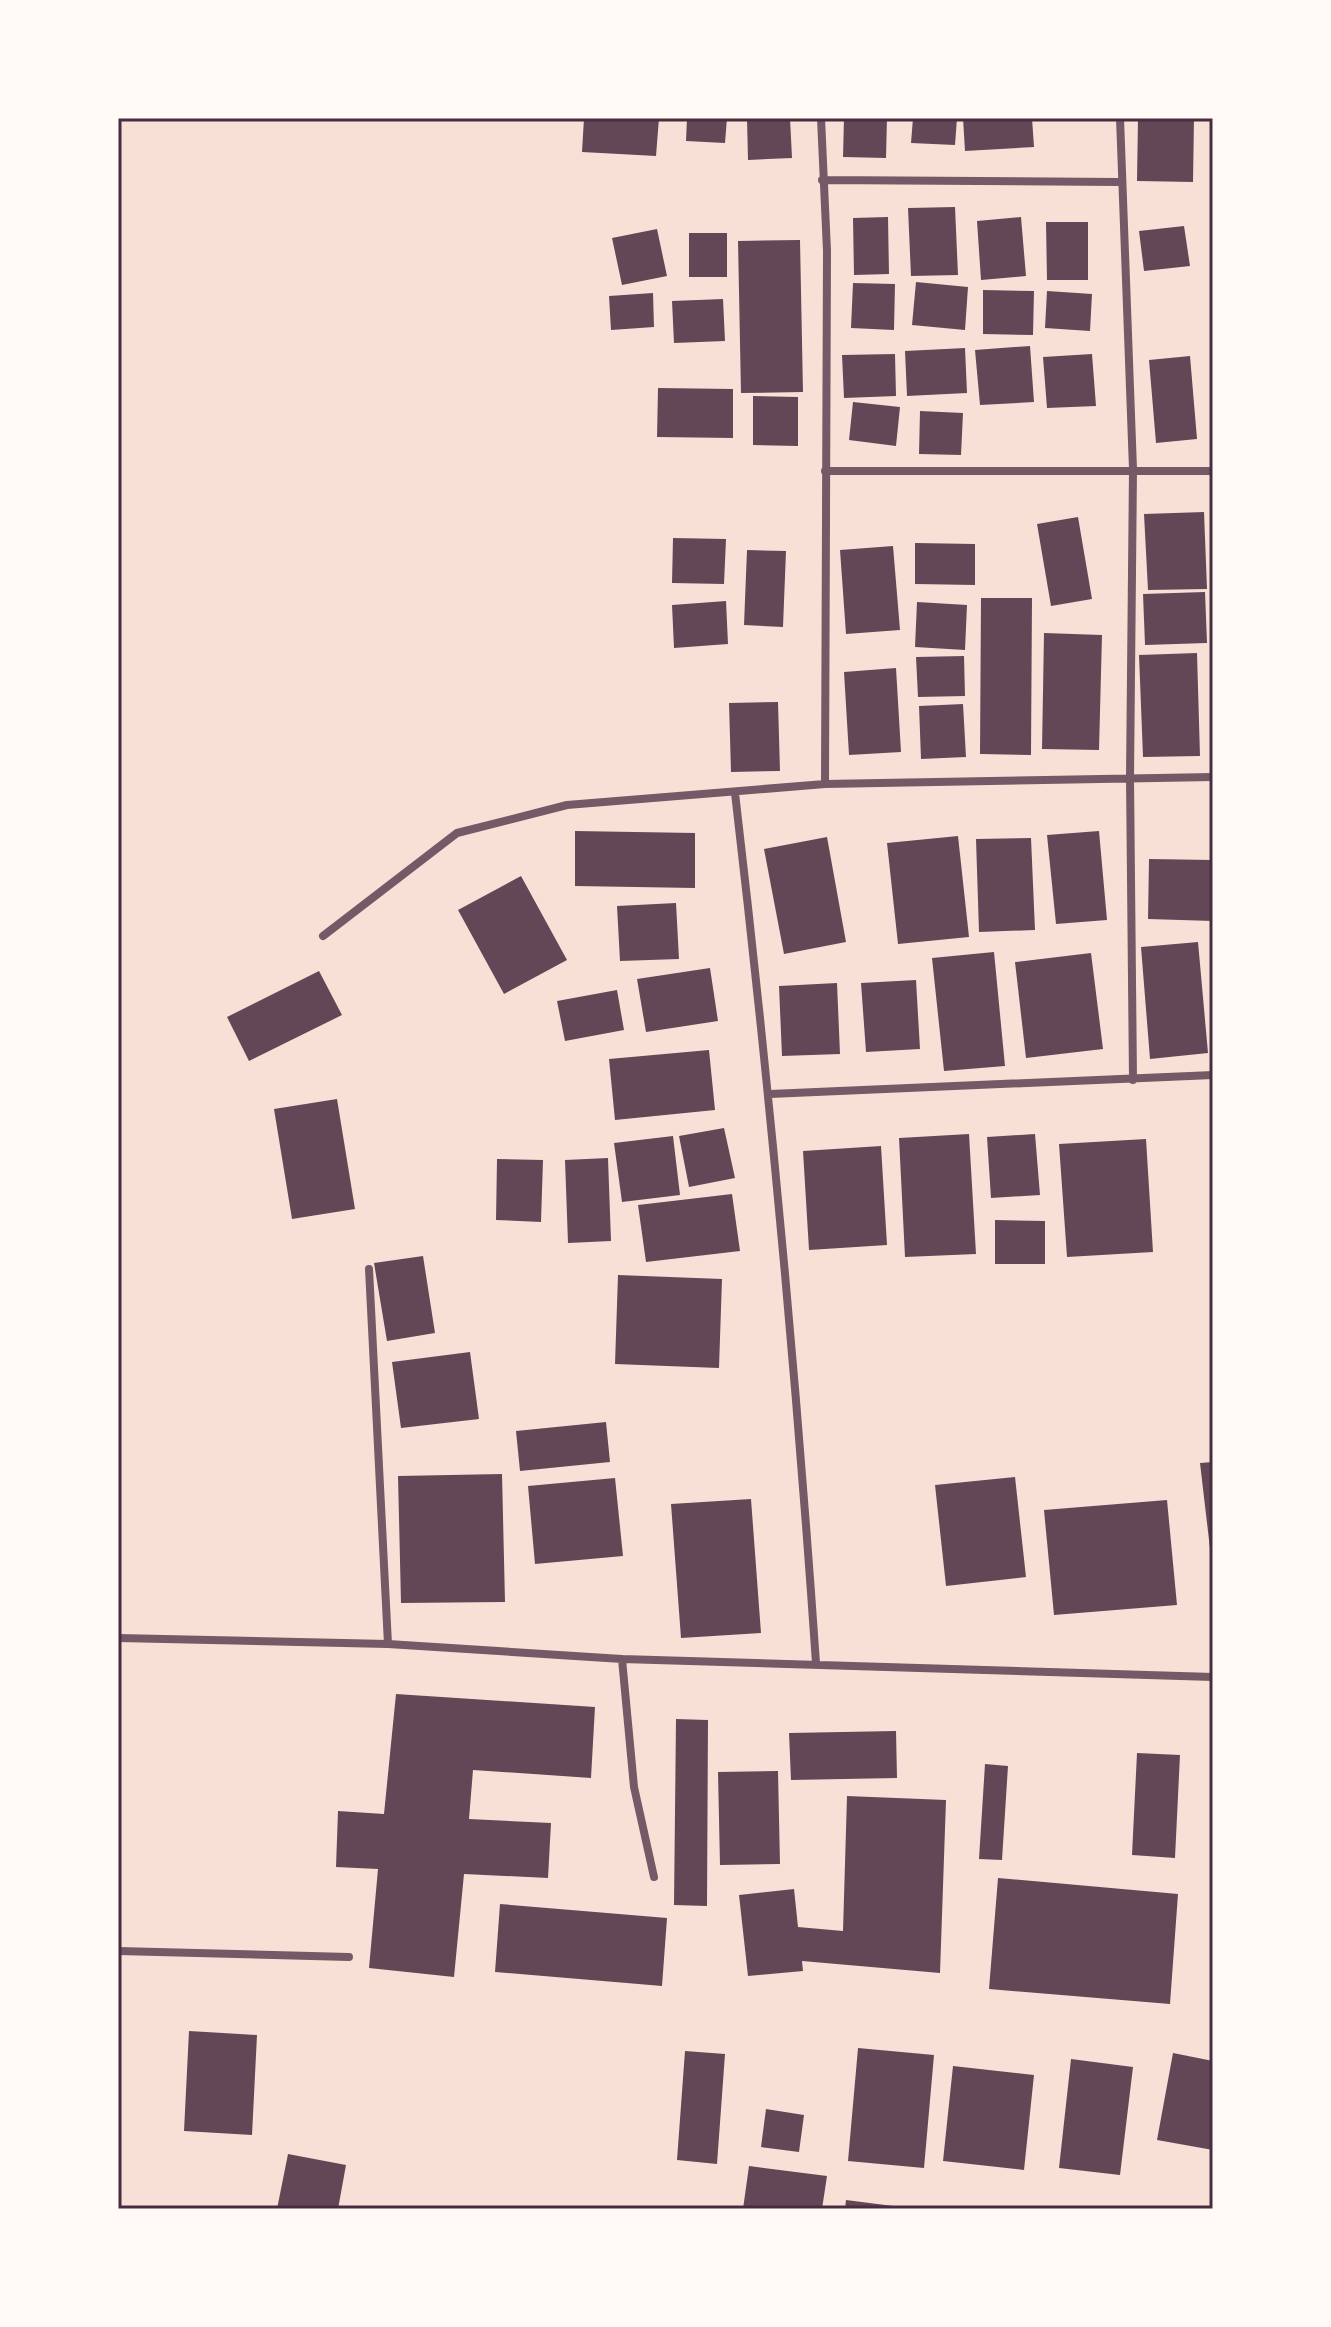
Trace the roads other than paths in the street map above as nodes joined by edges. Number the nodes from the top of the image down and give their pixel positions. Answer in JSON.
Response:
{"nodes":[{"id":1,"x":821,"y":118,"type":"edge"},
{"id":2,"x":1120,"y":118,"type":"edge"},
{"id":3,"x":822,"y":180,"type":"junction"},
{"id":4,"x":1119,"y":182,"type":"junction"},
{"id":5,"x":1133,"y":469,"type":"junction"},
{"id":6,"x":825,"y":471,"type":"junction"},
{"id":7,"x":1213,"y":471,"type":"edge"},
{"id":8,"x":1213,"y":777,"type":"edge"},
{"id":9,"x":1130,"y":778,"type":"junction"},
{"id":10,"x":825,"y":784,"type":"junction"},
{"id":11,"x":735,"y":793,"type":"junction"},
{"id":12,"x":323,"y":936,"type":"dead end"},
{"id":13,"x":1213,"y":1075,"type":"edge"},
{"id":14,"x":1133,"y":1080,"type":"junction"},
{"id":15,"x":770,"y":1094,"type":"junction"},
{"id":16,"x":369,"y":1269,"type":"dead end"},
{"id":17,"x":118,"y":1638,"type":"edge"},
{"id":18,"x":388,"y":1644,"type":"junction"},
{"id":19,"x":622,"y":1659,"type":"junction"},
{"id":20,"x":816,"y":1663,"type":"junction"},
{"id":21,"x":1213,"y":1677,"type":"edge"},
{"id":22,"x":654,"y":1877,"type":"dead end"},
{"id":23,"x":118,"y":1951,"type":"edge"},
{"id":24,"x":349,"y":1957,"type":"dead end"}],
"edges":[{"from":1,"to":3,"type":"street"},
{"from":2,"to":4,"type":"street"},
{"from":3,"to":4,"type":"street"},
{"from":3,"to":6,"type":"street"},
{"from":4,"to":5,"type":"street"},
{"from":5,"to":6,"type":"street"},
{"from":5,"to":7,"type":"street"},
{"from":5,"to":9,"type":"street"},
{"from":6,"to":10,"type":"street"},
{"from":8,"to":9,"type":"street"},
{"from":9,"to":10,"type":"street"},
{"from":9,"to":14,"type":"street"},
{"from":10,"to":11,"type":"street"},
{"from":11,"to":12,"type":"street"},
{"from":11,"to":15,"type":"street"},
{"from":13,"to":14,"type":"street"},
{"from":14,"to":15,"type":"street"},
{"from":15,"to":20,"type":"street"},
{"from":16,"to":18,"type":"street"},
{"from":17,"to":18,"type":"street"},
{"from":18,"to":19,"type":"street"},
{"from":19,"to":20,"type":"street"},
{"from":19,"to":22,"type":"street"},
{"from":20,"to":21,"type":"street"},
{"from":23,"to":24,"type":"street"}]}
